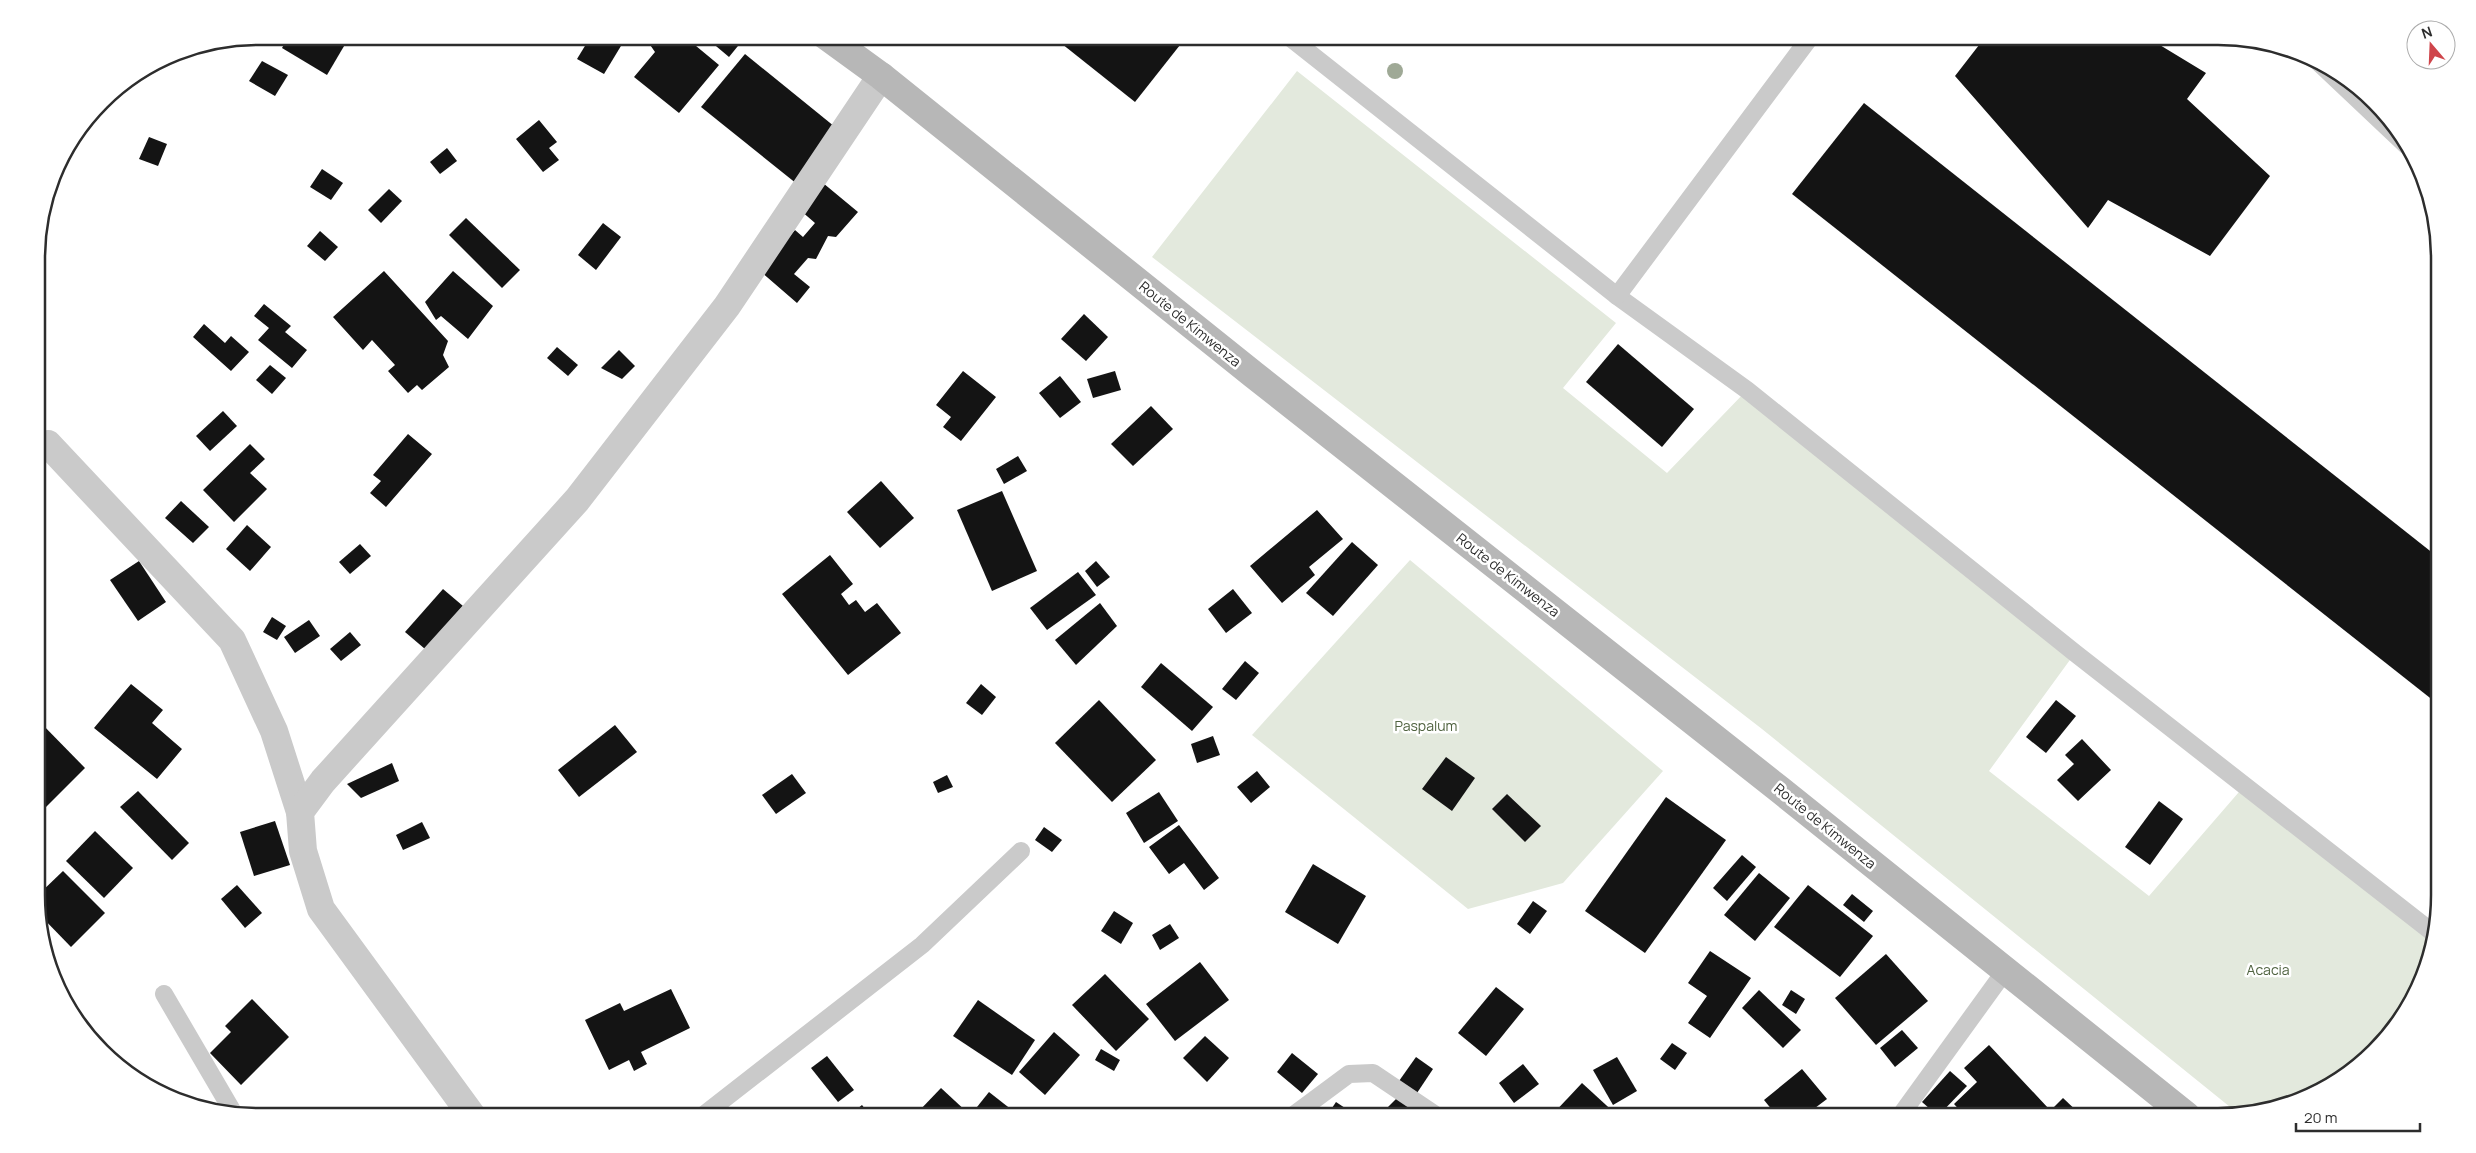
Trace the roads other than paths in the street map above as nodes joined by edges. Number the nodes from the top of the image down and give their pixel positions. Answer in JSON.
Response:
{"nodes":[{"id":1,"x":838,"y":45,"type":"edge"},
{"id":2,"x":1299,"y":45,"type":"edge"},
{"id":3,"x":1805,"y":45,"type":"edge"},
{"id":4,"x":881,"y":76,"type":"junction"},
{"id":5,"x":2342,"y":85,"type":"edge"},
{"id":6,"x":2384,"y":124,"type":"edge"},
{"id":7,"x":1617,"y":296,"type":"junction"},
{"id":8,"x":48,"y":444,"type":"dead end"},
{"id":9,"x":300,"y":812,"type":"junction"},
{"id":10,"x":1021,"y":851,"type":"dead end"},
{"id":11,"x":2428,"y":929,"type":"edge"},
{"id":12,"x":2005,"y":971,"type":"junction"},
{"id":13,"x":164,"y":994,"type":"dead end"},
{"id":14,"x":229,"y":1106,"type":"edge"},
{"id":15,"x":466,"y":1108,"type":"edge"},
{"id":16,"x":713,"y":1108,"type":"edge"},
{"id":17,"x":1302,"y":1108,"type":"edge"},
{"id":18,"x":1425,"y":1108,"type":"edge"},
{"id":19,"x":1906,"y":1108,"type":"edge"},
{"id":20,"x":2178,"y":1108,"type":"edge"}],
"edges":[{"from":1,"to":4,"type":"street","name":"Route de Kimwenza"},
{"from":2,"to":7,"type":"lane"},
{"from":3,"to":7,"type":"lane"},
{"from":4,"to":9,"type":"street"},
{"from":4,"to":12,"type":"street","name":"Route de Kimwenza"},
{"from":5,"to":6,"type":"lane"},
{"from":7,"to":11,"type":"lane"},
{"from":8,"to":9,"type":"street"},
{"from":9,"to":15,"type":"street"},
{"from":10,"to":16,"type":"lane"},
{"from":12,"to":19,"type":"lane"},
{"from":12,"to":20,"type":"street","name":"Route de Kimwenza"},
{"from":13,"to":14,"type":"lane"},
{"from":17,"to":18,"type":"lane"}]}
